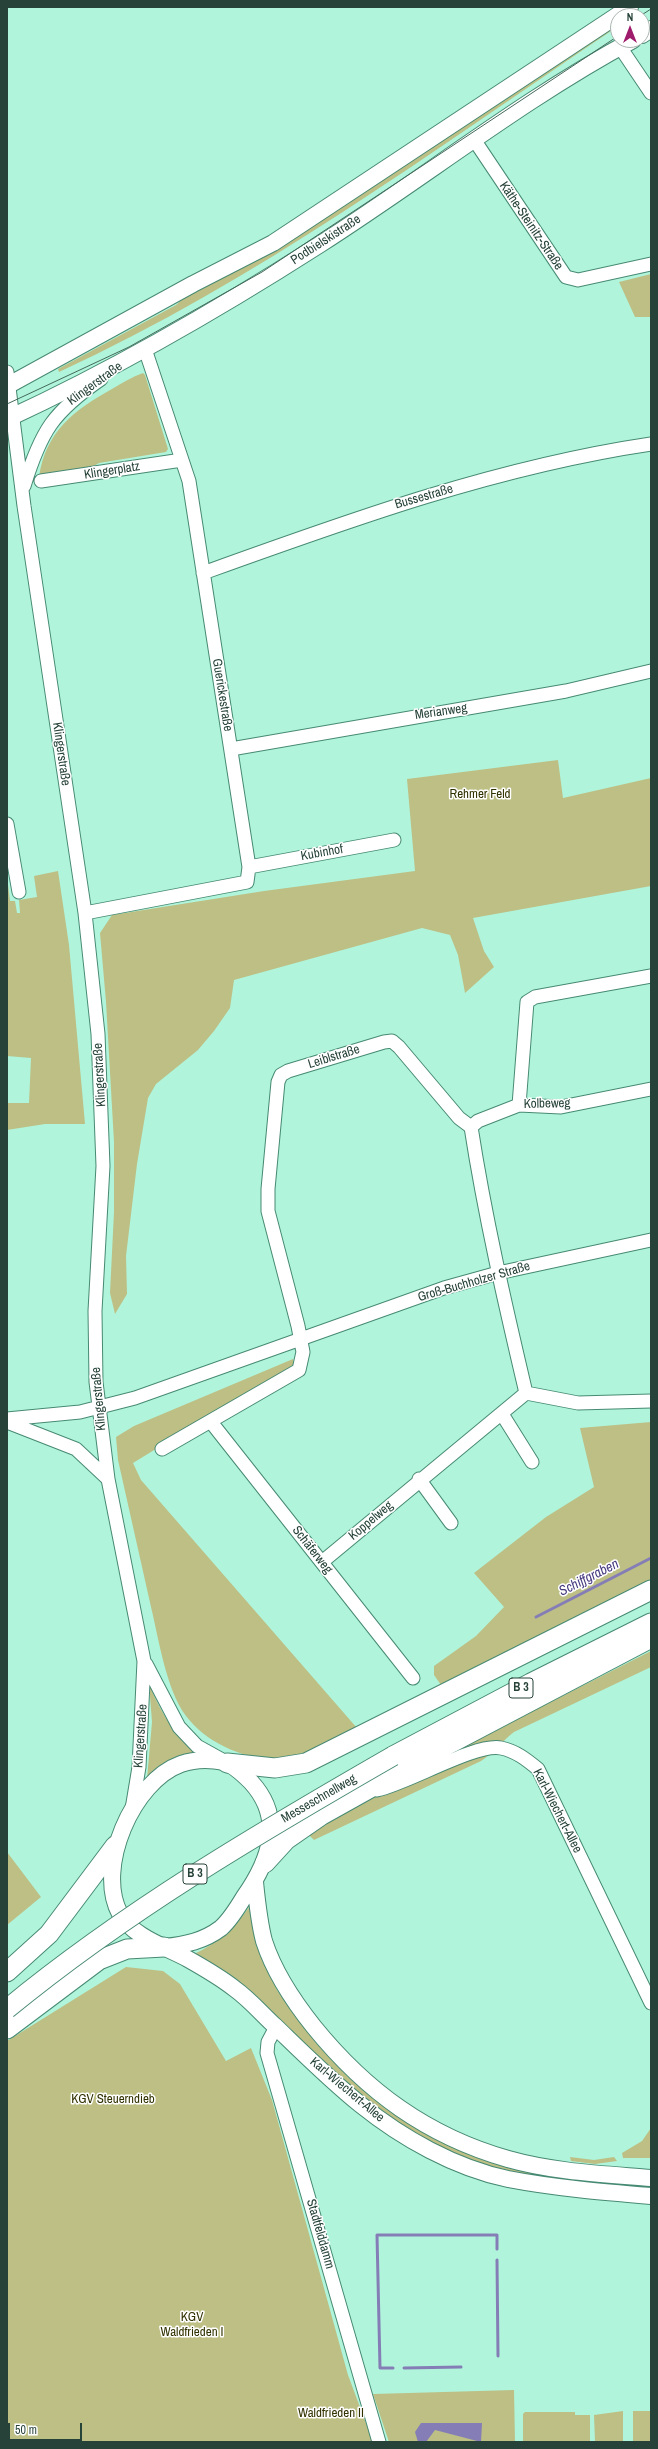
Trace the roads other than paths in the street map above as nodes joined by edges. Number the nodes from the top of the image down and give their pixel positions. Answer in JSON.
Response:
{"nodes":[{"id":1,"x":630,"y":7,"type":"edge"},
{"id":2,"x":620,"y":48,"type":"edge"},
{"id":3,"x":629,"y":48,"type":"edge"},
{"id":4,"x":651,"y":93,"type":"edge"},
{"id":5,"x":475,"y":141,"type":"junction"},
{"id":6,"x":651,"y":264,"type":"edge"},
{"id":7,"x":145,"y":349,"type":"junction"},
{"id":8,"x":7,"y":381,"type":"edge"},
{"id":9,"x":10,"y":418,"type":"edge"},
{"id":10,"x":651,"y":444,"type":"edge"},
{"id":11,"x":182,"y":460,"type":"junction"},
{"id":12,"x":41,"y":481,"type":"dead end"},
{"id":13,"x":23,"y":490,"type":"junction"},
{"id":14,"x":203,"y":573,"type":"junction"},
{"id":15,"x":651,"y":671,"type":"edge"},
{"id":16,"x":231,"y":749,"type":"junction"},
{"id":17,"x":7,"y":824,"type":"edge"},
{"id":18,"x":394,"y":840,"type":"dead end"},
{"id":19,"x":249,"y":867,"type":"junction"},
{"id":20,"x":18,"y":892,"type":"dead end"},
{"id":21,"x":85,"y":913,"type":"junction"},
{"id":22,"x":651,"y":976,"type":"edge"},
{"id":23,"x":651,"y":1089,"type":"edge"},
{"id":24,"x":519,"y":1105,"type":"junction"},
{"id":25,"x":472,"y":1127,"type":"junction"},
{"id":26,"x":651,"y":1240,"type":"edge"},
{"id":27,"x":498,"y":1273,"type":"junction"},
{"id":28,"x":301,"y":1341,"type":"junction"},
{"id":29,"x":526,"y":1393,"type":"junction"},
{"id":30,"x":651,"y":1401,"type":"edge"},
{"id":31,"x":99,"y":1407,"type":"junction"},
{"id":32,"x":502,"y":1414,"type":"junction"},
{"id":33,"x":7,"y":1421,"type":"edge"},
{"id":34,"x":211,"y":1422,"type":"junction"},
{"id":35,"x":162,"y":1450,"type":"dead end"},
{"id":36,"x":532,"y":1462,"type":"dead end"},
{"id":37,"x":108,"y":1479,"type":"junction"},
{"id":38,"x":419,"y":1479,"type":"junction"},
{"id":39,"x":451,"y":1523,"type":"dead end"},
{"id":40,"x":322,"y":1562,"type":"junction"},
{"id":41,"x":651,"y":1590,"type":"edge"},
{"id":42,"x":651,"y":1623,"type":"edge"},
{"id":43,"x":651,"y":1638,"type":"edge"},
{"id":44,"x":144,"y":1661,"type":"junction"},
{"id":45,"x":413,"y":1678,"type":"dead end"},
{"id":46,"x":228,"y":1763,"type":"junction"},
{"id":47,"x":360,"y":1794,"type":"junction"},
{"id":48,"x":132,"y":1811,"type":"junction"},
{"id":49,"x":115,"y":1846,"type":"junction"},
{"id":50,"x":265,"y":1863,"type":"junction"},
{"id":51,"x":255,"y":1882,"type":"junction"},
{"id":52,"x":164,"y":1947,"type":"junction"},
{"id":53,"x":7,"y":1972,"type":"edge"},
{"id":54,"x":651,"y":2003,"type":"edge"},
{"id":55,"x":7,"y":2009,"type":"edge"},
{"id":56,"x":276,"y":2027,"type":"junction"},
{"id":57,"x":7,"y":2028,"type":"edge"},
{"id":58,"x":651,"y":2178,"type":"edge"},
{"id":59,"x":651,"y":2196,"type":"edge"},
{"id":60,"x":379,"y":2442,"type":"edge"}],
"edges":[{"from":1,"to":8,"type":"main road","name":"Podbielskistraße"},
{"from":2,"to":5,"type":"main road","name":"Podbielskistraße"},
{"from":3,"to":4,"type":"street"},
{"from":5,"to":6,"type":"street","name":"Käthe-Steinitz-Straße"},
{"from":5,"to":7,"type":"main road","name":"Podbielskistraße"},
{"from":7,"to":9,"type":"main road","name":"Podbielskistraße"},
{"from":7,"to":11,"type":"street","name":"Guerickestraße"},
{"from":7,"to":13,"type":"street","name":"Klingerstraße"},
{"from":8,"to":9,"type":"street","name":"Klingerstraße"},
{"from":9,"to":13,"type":"street","name":"Klingerstraße"},
{"from":10,"to":14,"type":"street","name":"Bussestraße"},
{"from":11,"to":12,"type":"street","name":"Klingerplatz"},
{"from":11,"to":14,"type":"street","name":"Guerickestraße"},
{"from":13,"to":21,"type":"street","name":"Klingerstraße"},
{"from":14,"to":16,"type":"street","name":"Guerickestraße"},
{"from":15,"to":16,"type":"street","name":"Merianweg"},
{"from":16,"to":19,"type":"street","name":"Guerickestraße"},
{"from":17,"to":20,"type":"street"},
{"from":18,"to":19,"type":"street","name":"Kubinhof"},
{"from":19,"to":21,"type":"street"},
{"from":21,"to":31,"type":"street","name":"Klingerstraße"},
{"from":22,"to":24,"type":"street"},
{"from":23,"to":24,"type":"street","name":"Kolbeweg"},
{"from":24,"to":25,"type":"street","name":"Kolbeweg"},
{"from":25,"to":27,"type":"street"},
{"from":25,"to":28,"type":"street","name":"Leiblstraße"},
{"from":26,"to":27,"type":"street","name":"Groß-Buchholzer Straße"},
{"from":27,"to":28,"type":"street","name":"Groß-Buchholzer Straße"},
{"from":27,"to":29,"type":"street"},
{"from":28,"to":31,"type":"street","name":"Groß-Buchholzer Straße"},
{"from":28,"to":34,"type":"street"},
{"from":29,"to":30,"type":"street"},
{"from":29,"to":32,"type":"street","name":"Koppelweg"},
{"from":31,"to":33,"type":"street","name":"Groß-Buchholzer Straße"},
{"from":31,"to":37,"type":"street","name":"Klingerstraße"},
{"from":32,"to":36,"type":"street"},
{"from":32,"to":38,"type":"street","name":"Koppelweg"},
{"from":33,"to":37,"type":"street"},
{"from":34,"to":35,"type":"street"},
{"from":34,"to":40,"type":"street","name":"Schäferweg"},
{"from":37,"to":44,"type":"street","name":"Klingerstraße"},
{"from":38,"to":39,"type":"street"},
{"from":38,"to":40,"type":"street","name":"Koppelweg"},
{"from":40,"to":45,"type":"street","name":"Schäferweg"},
{"from":41,"to":46,"type":"highway"},
{"from":42,"to":55,"type":"highway","name":"Messeschnellweg","number":"B 3","bridge":true},
{"from":43,"to":47,"type":"highway"},
{"from":44,"to":46,"type":"street","name":"Klingerstraße"},
{"from":44,"to":48,"type":"street","name":"Klingerstraße"},
{"from":46,"to":48,"type":"main road"},
{"from":46,"to":50,"type":"main road"},
{"from":47,"to":50,"type":"highway"},
{"from":47,"to":54,"type":"street","name":"Karl-Wiechert-Allee"},
{"from":48,"to":49,"type":"main road"},
{"from":49,"to":52,"type":"main road","name":"Karl-Wiechert-Allee"},
{"from":49,"to":53,"type":"highway"},
{"from":50,"to":51,"type":"main road"},
{"from":51,"to":52,"type":"main road"},
{"from":51,"to":58,"type":"main road","name":"Karl-Wiechert-Allee"},
{"from":52,"to":56,"type":"main road","name":"Karl-Wiechert-Allee"},
{"from":52,"to":57,"type":"highway"},
{"from":56,"to":59,"type":"main road","name":"Karl-Wiechert-Allee"},
{"from":56,"to":60,"type":"street","name":"Stadtfelddamm"}]}
